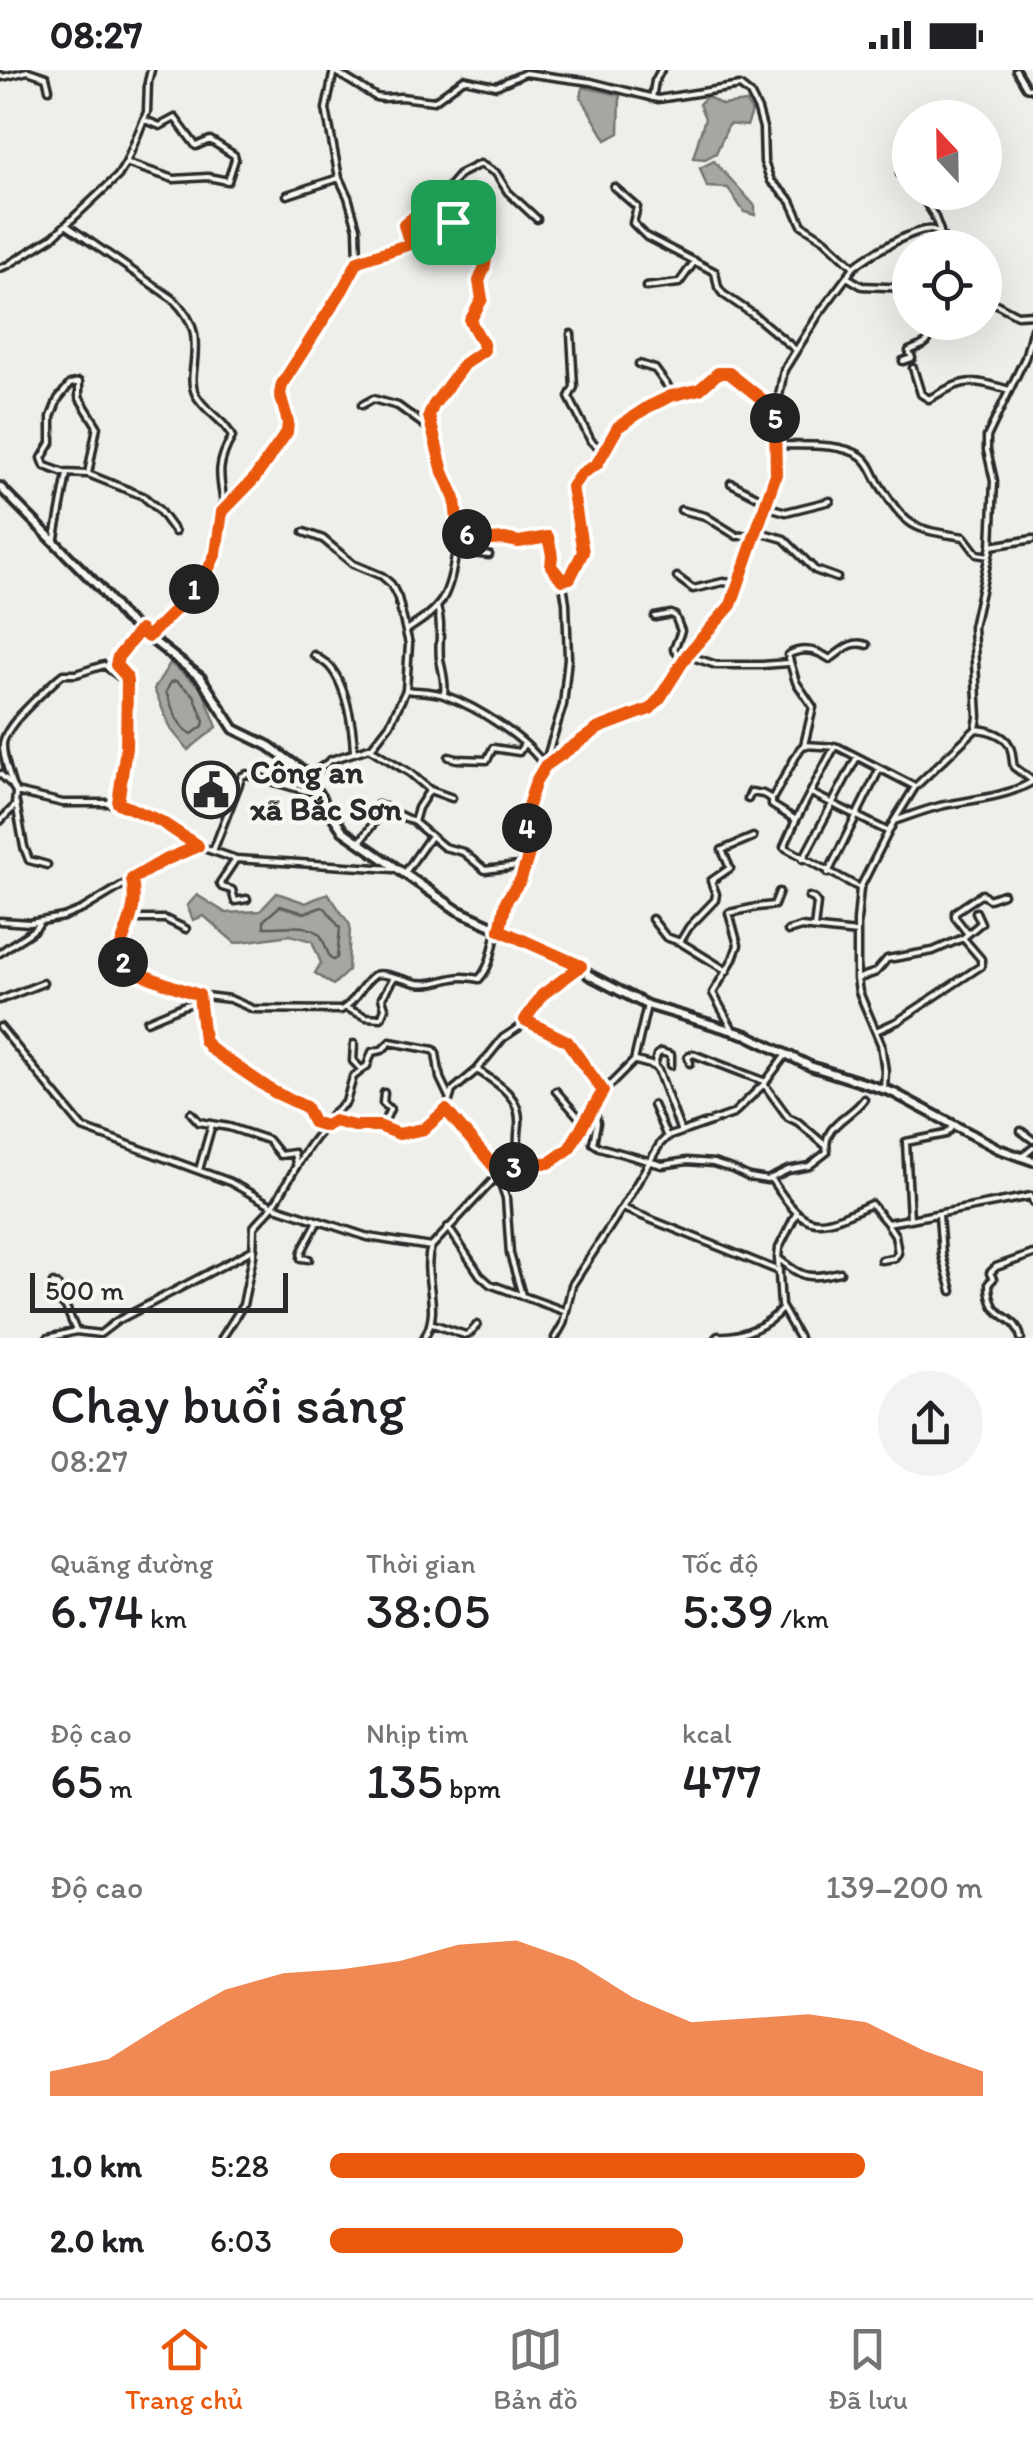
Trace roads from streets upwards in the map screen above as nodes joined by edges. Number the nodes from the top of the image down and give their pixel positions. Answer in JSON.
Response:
{"nodes":[{"id":1,"x":151,"y":70,"type":"edge"},
{"id":2,"x":661,"y":70,"type":"edge"},
{"id":3,"x":1016,"y":70,"type":"edge"},
{"id":4,"x":335,"y":71,"type":"edge"},
{"id":5,"x":517,"y":72,"type":"edge"},
{"id":6,"x":0,"y":75,"type":"edge"},
{"id":7,"x":49,"y":89,"type":"dead end"},
{"id":8,"x":1033,"y":90,"type":"edge"},
{"id":9,"x":652,"y":98,"type":"junction"},
{"id":10,"x":144,"y":119,"type":"junction"},
{"id":11,"x":126,"y":163,"type":"junction"},
{"id":12,"x":338,"y":178,"type":"junction"},
{"id":13,"x":614,"y":186,"type":"dead end"},
{"id":14,"x":287,"y":195,"type":"dead end"},
{"id":15,"x":536,"y":219,"type":"dead end"},
{"id":16,"x":453,"y":222,"type":"junction"},
{"id":17,"x":66,"y":225,"type":"junction"},
{"id":18,"x":892,"y":245,"type":"edge"},
{"id":19,"x":358,"y":261,"type":"junction"},
{"id":20,"x":695,"y":261,"type":"junction"},
{"id":21,"x":854,"y":267,"type":"junction"},
{"id":22,"x":0,"y":268,"type":"edge"},
{"id":23,"x":847,"y":277,"type":"junction"},
{"id":24,"x":646,"y":287,"type":"dead end"},
{"id":25,"x":892,"y":287,"type":"edge"},
{"id":26,"x":1002,"y":307,"type":"edge"},
{"id":27,"x":1033,"y":314,"type":"edge"},
{"id":28,"x":1033,"y":328,"type":"edge"},
{"id":29,"x":571,"y":334,"type":"dead end"},
{"id":30,"x":929,"y":340,"type":"edge"},
{"id":31,"x":796,"y":350,"type":"junction"},
{"id":32,"x":903,"y":361,"type":"dead end"},
{"id":33,"x":639,"y":364,"type":"dead end"},
{"id":34,"x":913,"y":368,"type":"dead end"},
{"id":35,"x":1009,"y":390,"type":"junction"},
{"id":36,"x":674,"y":395,"type":"junction"},
{"id":37,"x":777,"y":404,"type":"junction"},
{"id":38,"x":362,"y":405,"type":"dead end"},
{"id":39,"x":431,"y":430,"type":"junction"},
{"id":40,"x":776,"y":444,"type":"junction"},
{"id":41,"x":604,"y":451,"type":"junction"},
{"id":42,"x":67,"y":474,"type":"junction"},
{"id":43,"x":88,"y":474,"type":"junction"},
{"id":44,"x":731,"y":484,"type":"dead end"},
{"id":45,"x":0,"y":487,"type":"edge"},
{"id":46,"x":766,"y":501,"type":"junction"},
{"id":47,"x":830,"y":501,"type":"dead end"},
{"id":48,"x":225,"y":509,"type":"junction"},
{"id":49,"x":763,"y":509,"type":"junction"},
{"id":50,"x":680,"y":510,"type":"dead end"},
{"id":51,"x":175,"y":532,"type":"dead end"},
{"id":52,"x":304,"y":532,"type":"dead end"},
{"id":53,"x":458,"y":533,"type":"junction"},
{"id":54,"x":756,"y":533,"type":"junction"},
{"id":55,"x":1033,"y":539,"type":"edge"},
{"id":56,"x":54,"y":542,"type":"junction"},
{"id":57,"x":991,"y":546,"type":"junction"},
{"id":58,"x":454,"y":551,"type":"junction"},
{"id":59,"x":489,"y":556,"type":"dead end"},
{"id":60,"x":989,"y":556,"type":"junction"},
{"id":61,"x":677,"y":577,"type":"dead end"},
{"id":62,"x":837,"y":578,"type":"dead end"},
{"id":63,"x":562,"y":580,"type":"junction"},
{"id":64,"x":740,"y":584,"type":"junction"},
{"id":65,"x":437,"y":607,"type":"junction"},
{"id":66,"x":655,"y":618,"type":"dead end"},
{"id":67,"x":140,"y":630,"type":"junction"},
{"id":68,"x":406,"y":630,"type":"junction"},
{"id":69,"x":148,"y":637,"type":"junction"},
{"id":70,"x":867,"y":645,"type":"dead end"},
{"id":71,"x":314,"y":655,"type":"dead end"},
{"id":72,"x":685,"y":658,"type":"junction"},
{"id":73,"x":788,"y":662,"type":"junction"},
{"id":74,"x":127,"y":682,"type":"junction"},
{"id":75,"x":406,"y":690,"type":"junction"},
{"id":76,"x":444,"y":694,"type":"junction"},
{"id":77,"x":976,"y":729,"type":"junction"},
{"id":78,"x":524,"y":744,"type":"junction"},
{"id":79,"x":804,"y":745,"type":"junction"},
{"id":80,"x":835,"y":746,"type":"junction"},
{"id":81,"x":369,"y":748,"type":"junction"},
{"id":82,"x":354,"y":751,"type":"junction"},
{"id":83,"x":449,"y":757,"type":"dead end"},
{"id":84,"x":857,"y":757,"type":"junction"},
{"id":85,"x":546,"y":765,"type":"junction"},
{"id":86,"x":880,"y":768,"type":"junction"},
{"id":87,"x":0,"y":774,"type":"edge"},
{"id":88,"x":308,"y":777,"type":"junction"},
{"id":89,"x":1033,"y":781,"type":"edge"},
{"id":90,"x":12,"y":785,"type":"junction"},
{"id":91,"x":915,"y":786,"type":"junction"},
{"id":92,"x":316,"y":789,"type":"junction"},
{"id":93,"x":430,"y":790,"type":"junction"},
{"id":94,"x":16,"y":792,"type":"junction"},
{"id":95,"x":810,"y":793,"type":"junction"},
{"id":96,"x":452,"y":798,"type":"dead end"},
{"id":97,"x":748,"y":799,"type":"dead end"},
{"id":98,"x":772,"y":799,"type":"junction"},
{"id":99,"x":16,"y":803,"type":"junction"},
{"id":100,"x":118,"y":803,"type":"junction"},
{"id":101,"x":833,"y":804,"type":"junction"},
{"id":102,"x":378,"y":806,"type":"dead end"},
{"id":103,"x":385,"y":808,"type":"junction"},
{"id":104,"x":857,"y":816,"type":"junction"},
{"id":105,"x":0,"y":820,"type":"edge"},
{"id":106,"x":796,"y":820,"type":"junction"},
{"id":107,"x":894,"y":821,"type":"junction"},
{"id":108,"x":414,"y":822,"type":"junction"},
{"id":109,"x":888,"y":832,"type":"junction"},
{"id":110,"x":431,"y":836,"type":"junction"},
{"id":111,"x":753,"y":837,"type":"dead end"},
{"id":112,"x":360,"y":842,"type":"junction"},
{"id":113,"x":198,"y":846,"type":"junction"},
{"id":114,"x":212,"y":851,"type":"junction"},
{"id":115,"x":236,"y":858,"type":"junction"},
{"id":116,"x":803,"y":859,"type":"junction"},
{"id":117,"x":47,"y":865,"type":"dead end"},
{"id":118,"x":526,"y":865,"type":"junction"},
{"id":119,"x":402,"y":872,"type":"junction"},
{"id":120,"x":828,"y":873,"type":"junction"},
{"id":121,"x":132,"y":879,"type":"junction"},
{"id":122,"x":860,"y":888,"type":"junction"},
{"id":123,"x":780,"y":892,"type":"dead end"},
{"id":124,"x":1003,"y":894,"type":"dead end"},
{"id":125,"x":809,"y":898,"type":"dead end"},
{"id":126,"x":248,"y":899,"type":"dead end"},
{"id":127,"x":976,"y":912,"type":"dead end"},
{"id":128,"x":132,"y":918,"type":"junction"},
{"id":129,"x":652,"y":919,"type":"dead end"},
{"id":130,"x":0,"y":921,"type":"edge"},
{"id":131,"x":40,"y":921,"type":"junction"},
{"id":132,"x":814,"y":928,"type":"junction"},
{"id":133,"x":186,"y":929,"type":"dead end"},
{"id":134,"x":499,"y":929,"type":"junction"},
{"id":135,"x":788,"y":931,"type":"dead end"},
{"id":136,"x":857,"y":934,"type":"junction"},
{"id":137,"x":966,"y":936,"type":"junction"},
{"id":138,"x":680,"y":942,"type":"junction"},
{"id":139,"x":0,"y":953,"type":"edge"},
{"id":140,"x":581,"y":966,"type":"junction"},
{"id":141,"x":727,"y":970,"type":"junction"},
{"id":142,"x":394,"y":978,"type":"junction"},
{"id":143,"x":857,"y":979,"type":"junction"},
{"id":144,"x":43,"y":983,"type":"dead end"},
{"id":145,"x":199,"y":999,"type":"junction"},
{"id":146,"x":0,"y":1000,"type":"edge"},
{"id":147,"x":647,"y":1005,"type":"junction"},
{"id":148,"x":346,"y":1008,"type":"junction"},
{"id":149,"x":525,"y":1020,"type":"junction"},
{"id":150,"x":147,"y":1021,"type":"dead end"},
{"id":151,"x":0,"y":1027,"type":"edge"},
{"id":152,"x":733,"y":1030,"type":"junction"},
{"id":153,"x":876,"y":1031,"type":"junction"},
{"id":154,"x":354,"y":1044,"type":"dead end"},
{"id":155,"x":786,"y":1055,"type":"junction"},
{"id":156,"x":634,"y":1061,"type":"junction"},
{"id":157,"x":690,"y":1063,"type":"dead end"},
{"id":158,"x":654,"y":1066,"type":"junction"},
{"id":159,"x":671,"y":1066,"type":"dead end"},
{"id":160,"x":362,"y":1069,"type":"junction"},
{"id":161,"x":478,"y":1070,"type":"junction"},
{"id":162,"x":765,"y":1083,"type":"junction"},
{"id":163,"x":884,"y":1089,"type":"junction"},
{"id":164,"x":556,"y":1091,"type":"dead end"},
{"id":165,"x":603,"y":1091,"type":"junction"},
{"id":166,"x":384,"y":1093,"type":"dead end"},
{"id":167,"x":449,"y":1097,"type":"junction"},
{"id":168,"x":864,"y":1099,"type":"dead end"},
{"id":169,"x":653,"y":1105,"type":"dead end"},
{"id":170,"x":594,"y":1108,"type":"junction"},
{"id":171,"x":446,"y":1110,"type":"junction"},
{"id":172,"x":191,"y":1113,"type":"dead end"},
{"id":173,"x":584,"y":1123,"type":"junction"},
{"id":174,"x":212,"y":1124,"type":"junction"},
{"id":175,"x":328,"y":1124,"type":"junction"},
{"id":176,"x":955,"y":1125,"type":"junction"},
{"id":177,"x":382,"y":1127,"type":"junction"},
{"id":178,"x":1021,"y":1131,"type":"dead end"},
{"id":179,"x":682,"y":1132,"type":"junction"},
{"id":180,"x":667,"y":1137,"type":"junction"},
{"id":181,"x":1033,"y":1140,"type":"edge"},
{"id":182,"x":825,"y":1145,"type":"junction"},
{"id":183,"x":1033,"y":1148,"type":"edge"},
{"id":184,"x":1022,"y":1158,"type":"junction"},
{"id":185,"x":1033,"y":1160,"type":"edge"},
{"id":186,"x":525,"y":1162,"type":"junction"},
{"id":187,"x":650,"y":1162,"type":"junction"},
{"id":188,"x":296,"y":1164,"type":"junction"},
{"id":189,"x":199,"y":1170,"type":"junction"},
{"id":190,"x":499,"y":1174,"type":"junction"},
{"id":191,"x":771,"y":1179,"type":"junction"},
{"id":192,"x":1033,"y":1188,"type":"edge"},
{"id":193,"x":1032,"y":1199,"type":"edge"},
{"id":194,"x":273,"y":1206,"type":"junction"},
{"id":195,"x":622,"y":1208,"type":"junction"},
{"id":196,"x":796,"y":1214,"type":"junction"},
{"id":197,"x":939,"y":1215,"type":"junction"},
{"id":198,"x":910,"y":1219,"type":"junction"},
{"id":199,"x":318,"y":1221,"type":"junction"},
{"id":200,"x":887,"y":1223,"type":"junction"},
{"id":201,"x":448,"y":1227,"type":"junction"},
{"id":202,"x":431,"y":1247,"type":"junction"},
{"id":203,"x":254,"y":1249,"type":"junction"},
{"id":204,"x":1033,"y":1254,"type":"edge"},
{"id":205,"x":778,"y":1258,"type":"junction"},
{"id":206,"x":309,"y":1259,"type":"dead end"},
{"id":207,"x":881,"y":1260,"type":"dead end"},
{"id":208,"x":778,"y":1271,"type":"junction"},
{"id":209,"x":840,"y":1272,"type":"dead end"},
{"id":210,"x":54,"y":1283,"type":"dead end"},
{"id":211,"x":952,"y":1291,"type":"dead end"},
{"id":212,"x":522,"y":1295,"type":"junction"},
{"id":213,"x":782,"y":1308,"type":"junction"},
{"id":214,"x":565,"y":1311,"type":"junction"},
{"id":215,"x":432,"y":1323,"type":"junction"},
{"id":216,"x":477,"y":1325,"type":"dead end"},
{"id":217,"x":76,"y":1331,"type":"junction"},
{"id":218,"x":99,"y":1337,"type":"edge"},
{"id":219,"x":48,"y":1338,"type":"edge"},
{"id":220,"x":222,"y":1338,"type":"edge"},
{"id":221,"x":424,"y":1338,"type":"edge"},
{"id":222,"x":555,"y":1338,"type":"edge"},
{"id":223,"x":716,"y":1338,"type":"edge"},
{"id":224,"x":800,"y":1338,"type":"edge"},
{"id":225,"x":1021,"y":1338,"type":"edge"}],
"edges":[{"from":1,"to":10,"type":"street"},
{"from":2,"to":9,"type":"street"},
{"from":3,"to":8,"type":"street"},
{"from":4,"to":5,"type":"street"},
{"from":4,"to":12,"type":"street"},
{"from":5,"to":9,"type":"street"},
{"from":6,"to":7,"type":"street"},
{"from":9,"to":21,"type":"street"},
{"from":10,"to":11,"type":"street"},
{"from":10,"to":11,"type":"street"},
{"from":11,"to":17,"type":"street"},
{"from":12,"to":14,"type":"street"},
{"from":12,"to":19,"type":"street"},
{"from":13,"to":20,"type":"street"},
{"from":15,"to":16,"type":"street"},
{"from":16,"to":19,"type":"street"},
{"from":16,"to":39,"type":"street"},
{"from":17,"to":22,"type":"street"},
{"from":17,"to":48,"type":"street"},
{"from":18,"to":21,"type":"street"},
{"from":19,"to":48,"type":"street"},
{"from":20,"to":24,"type":"street"},
{"from":20,"to":31,"type":"street"},
{"from":21,"to":23,"type":"street"},
{"from":23,"to":25,"type":"street"},
{"from":23,"to":31,"type":"street"},
{"from":26,"to":27,"type":"street"},
{"from":28,"to":35,"type":"street"},
{"from":29,"to":41,"type":"street"},
{"from":30,"to":32,"type":"street"},
{"from":31,"to":37,"type":"street"},
{"from":33,"to":36,"type":"street"},
{"from":34,"to":35,"type":"street"},
{"from":35,"to":57,"type":"street"},
{"from":36,"to":37,"type":"street"},
{"from":36,"to":41,"type":"street"},
{"from":37,"to":40,"type":"street"},
{"from":38,"to":39,"type":"street"},
{"from":39,"to":53,"type":"street"},
{"from":40,"to":46,"type":"street"},
{"from":40,"to":60,"type":"street"},
{"from":41,"to":63,"type":"street"},
{"from":42,"to":43,"type":"street"},
{"from":42,"to":43,"type":"street"},
{"from":42,"to":56,"type":"street"},
{"from":43,"to":51,"type":"street"},
{"from":44,"to":46,"type":"street"},
{"from":45,"to":56,"type":"street"},
{"from":46,"to":49,"type":"street"},
{"from":47,"to":49,"type":"street"},
{"from":48,"to":69,"type":"street"},
{"from":49,"to":54,"type":"street"},
{"from":50,"to":54,"type":"street"},
{"from":52,"to":68,"type":"street"},
{"from":53,"to":58,"type":"street"},
{"from":53,"to":63,"type":"street"},
{"from":54,"to":62,"type":"street"},
{"from":54,"to":64,"type":"street"},
{"from":55,"to":57,"type":"street"},
{"from":56,"to":67,"type":"street"},
{"from":57,"to":60,"type":"street"},
{"from":58,"to":59,"type":"street"},
{"from":58,"to":65,"type":"street"},
{"from":60,"to":77,"type":"street"},
{"from":61,"to":64,"type":"street"},
{"from":63,"to":85,"type":"street"},
{"from":64,"to":72,"type":"street"},
{"from":65,"to":68,"type":"street"},
{"from":65,"to":76,"type":"street"},
{"from":66,"to":72,"type":"street"},
{"from":67,"to":69,"type":"street"},
{"from":67,"to":74,"type":"street"},
{"from":68,"to":75,"type":"street"},
{"from":69,"to":88,"type":"street"},
{"from":70,"to":73,"type":"street"},
{"from":71,"to":82,"type":"street"},
{"from":72,"to":73,"type":"street"},
{"from":72,"to":85,"type":"street"},
{"from":73,"to":79,"type":"street"},
{"from":74,"to":90,"type":"street"},
{"from":74,"to":100,"type":"street"},
{"from":75,"to":76,"type":"street"},
{"from":75,"to":81,"type":"street"},
{"from":76,"to":78,"type":"street"},
{"from":77,"to":89,"type":"street"},
{"from":77,"to":91,"type":"street"},
{"from":78,"to":83,"type":"street"},
{"from":78,"to":85,"type":"street"},
{"from":79,"to":80,"type":"street"},
{"from":79,"to":98,"type":"street"},
{"from":80,"to":84,"type":"street"},
{"from":80,"to":95,"type":"street"},
{"from":81,"to":82,"type":"street"},
{"from":81,"to":93,"type":"street"},
{"from":82,"to":88,"type":"street"},
{"from":84,"to":86,"type":"street"},
{"from":84,"to":101,"type":"street"},
{"from":85,"to":118,"type":"street"},
{"from":86,"to":91,"type":"street"},
{"from":86,"to":104,"type":"street"},
{"from":87,"to":90,"type":"street"},
{"from":88,"to":92,"type":"street"},
{"from":89,"to":107,"type":"street"},
{"from":90,"to":94,"type":"street"},
{"from":91,"to":107,"type":"street"},
{"from":92,"to":112,"type":"street"},
{"from":92,"to":114,"type":"street"},
{"from":93,"to":96,"type":"street"},
{"from":93,"to":108,"type":"street"},
{"from":94,"to":99,"type":"street"},
{"from":94,"to":100,"type":"street"},
{"from":95,"to":101,"type":"street"},
{"from":95,"to":106,"type":"street"},
{"from":97,"to":98,"type":"street"},
{"from":98,"to":106,"type":"street"},
{"from":99,"to":105,"type":"street"},
{"from":99,"to":117,"type":"street"},
{"from":100,"to":113,"type":"street"},
{"from":101,"to":104,"type":"street"},
{"from":101,"to":116,"type":"street"},
{"from":102,"to":103,"type":"street"},
{"from":103,"to":108,"type":"street"},
{"from":103,"to":112,"type":"street"},
{"from":104,"to":109,"type":"street"},
{"from":104,"to":120,"type":"street"},
{"from":106,"to":116,"type":"street"},
{"from":107,"to":109,"type":"street"},
{"from":108,"to":110,"type":"street"},
{"from":109,"to":122,"type":"street"},
{"from":110,"to":118,"type":"street"},
{"from":110,"to":119,"type":"street"},
{"from":111,"to":138,"type":"street"},
{"from":112,"to":119,"type":"street"},
{"from":113,"to":114,"type":"street"},
{"from":113,"to":121,"type":"street"},
{"from":114,"to":115,"type":"street"},
{"from":115,"to":119,"type":"street"},
{"from":115,"to":126,"type":"street"},
{"from":116,"to":120,"type":"street"},
{"from":118,"to":134,"type":"street"},
{"from":119,"to":134,"type":"street"},
{"from":120,"to":122,"type":"street"},
{"from":121,"to":128,"type":"street"},
{"from":121,"to":131,"type":"street"},
{"from":122,"to":136,"type":"street"},
{"from":123,"to":141,"type":"street"},
{"from":124,"to":137,"type":"street"},
{"from":125,"to":132,"type":"street"},
{"from":127,"to":137,"type":"street"},
{"from":128,"to":133,"type":"street"},
{"from":128,"to":145,"type":"street"},
{"from":129,"to":138,"type":"street"},
{"from":130,"to":131,"type":"street"},
{"from":131,"to":139,"type":"street"},
{"from":132,"to":135,"type":"street"},
{"from":132,"to":136,"type":"street"},
{"from":134,"to":140,"type":"street"},
{"from":134,"to":142,"type":"street"},
{"from":136,"to":143,"type":"street"},
{"from":137,"to":143,"type":"street"},
{"from":137,"to":153,"type":"street"},
{"from":138,"to":141,"type":"street"},
{"from":140,"to":147,"type":"street"},
{"from":140,"to":149,"type":"street"},
{"from":141,"to":152,"type":"street"},
{"from":142,"to":148,"type":"street"},
{"from":142,"to":148,"type":"street"},
{"from":143,"to":153,"type":"street"},
{"from":144,"to":146,"type":"street"},
{"from":145,"to":148,"type":"street"},
{"from":145,"to":150,"type":"street"},
{"from":145,"to":175,"type":"street"},
{"from":147,"to":152,"type":"street"},
{"from":147,"to":156,"type":"street"},
{"from":149,"to":161,"type":"street"},
{"from":149,"to":165,"type":"street"},
{"from":151,"to":189,"type":"street"},
{"from":152,"to":155,"type":"street"},
{"from":153,"to":163,"type":"street"},
{"from":154,"to":160,"type":"street"},
{"from":155,"to":162,"type":"street"},
{"from":155,"to":163,"type":"street"},
{"from":156,"to":158,"type":"street"},
{"from":156,"to":165,"type":"street"},
{"from":157,"to":162,"type":"street"},
{"from":158,"to":159,"type":"street"},
{"from":158,"to":179,"type":"street"},
{"from":160,"to":167,"type":"street"},
{"from":160,"to":175,"type":"street"},
{"from":161,"to":167,"type":"street"},
{"from":161,"to":186,"type":"street"},
{"from":162,"to":179,"type":"street"},
{"from":162,"to":182,"type":"street"},
{"from":163,"to":176,"type":"street"},
{"from":164,"to":173,"type":"street"},
{"from":165,"to":170,"type":"street"},
{"from":166,"to":177,"type":"street"},
{"from":167,"to":171,"type":"street"},
{"from":168,"to":182,"type":"street"},
{"from":169,"to":180,"type":"street"},
{"from":170,"to":173,"type":"street"},
{"from":170,"to":187,"type":"street"},
{"from":171,"to":177,"type":"street"},
{"from":171,"to":190,"type":"street"},
{"from":172,"to":174,"type":"street"},
{"from":173,"to":186,"type":"street"},
{"from":174,"to":188,"type":"street"},
{"from":174,"to":189,"type":"street"},
{"from":175,"to":177,"type":"street"},
{"from":175,"to":188,"type":"street"},
{"from":176,"to":184,"type":"street"},
{"from":176,"to":198,"type":"street"},
{"from":178,"to":181,"type":"street"},
{"from":179,"to":180,"type":"street"},
{"from":180,"to":187,"type":"street"},
{"from":182,"to":191,"type":"street"},
{"from":183,"to":184,"type":"street"},
{"from":184,"to":185,"type":"street"},
{"from":186,"to":190,"type":"street"},
{"from":187,"to":191,"type":"street"},
{"from":187,"to":195,"type":"street"},
{"from":188,"to":194,"type":"street"},
{"from":189,"to":194,"type":"street"},
{"from":190,"to":201,"type":"street"},
{"from":190,"to":212,"type":"street"},
{"from":191,"to":196,"type":"street"},
{"from":192,"to":193,"type":"street"},
{"from":193,"to":197,"type":"street"},
{"from":194,"to":199,"type":"street"},
{"from":194,"to":203,"type":"street"},
{"from":195,"to":208,"type":"street"},
{"from":195,"to":214,"type":"street"},
{"from":196,"to":200,"type":"street"},
{"from":196,"to":205,"type":"street"},
{"from":197,"to":198,"type":"street"},
{"from":197,"to":211,"type":"street"},
{"from":198,"to":200,"type":"street"},
{"from":199,"to":202,"type":"street"},
{"from":199,"to":206,"type":"street"},
{"from":200,"to":207,"type":"street"},
{"from":201,"to":202,"type":"street"},
{"from":201,"to":212,"type":"street"},
{"from":202,"to":215,"type":"street"},
{"from":203,"to":218,"type":"street"},
{"from":203,"to":220,"type":"street"},
{"from":204,"to":225,"type":"street"},
{"from":205,"to":208,"type":"street"},
{"from":205,"to":209,"type":"street"},
{"from":208,"to":213,"type":"street"},
{"from":210,"to":217,"type":"street"},
{"from":212,"to":214,"type":"street"},
{"from":213,"to":223,"type":"street"},
{"from":213,"to":224,"type":"street"},
{"from":214,"to":222,"type":"street"},
{"from":215,"to":216,"type":"street"},
{"from":215,"to":221,"type":"street"},
{"from":217,"to":218,"type":"street"},
{"from":217,"to":219,"type":"street"}]}
